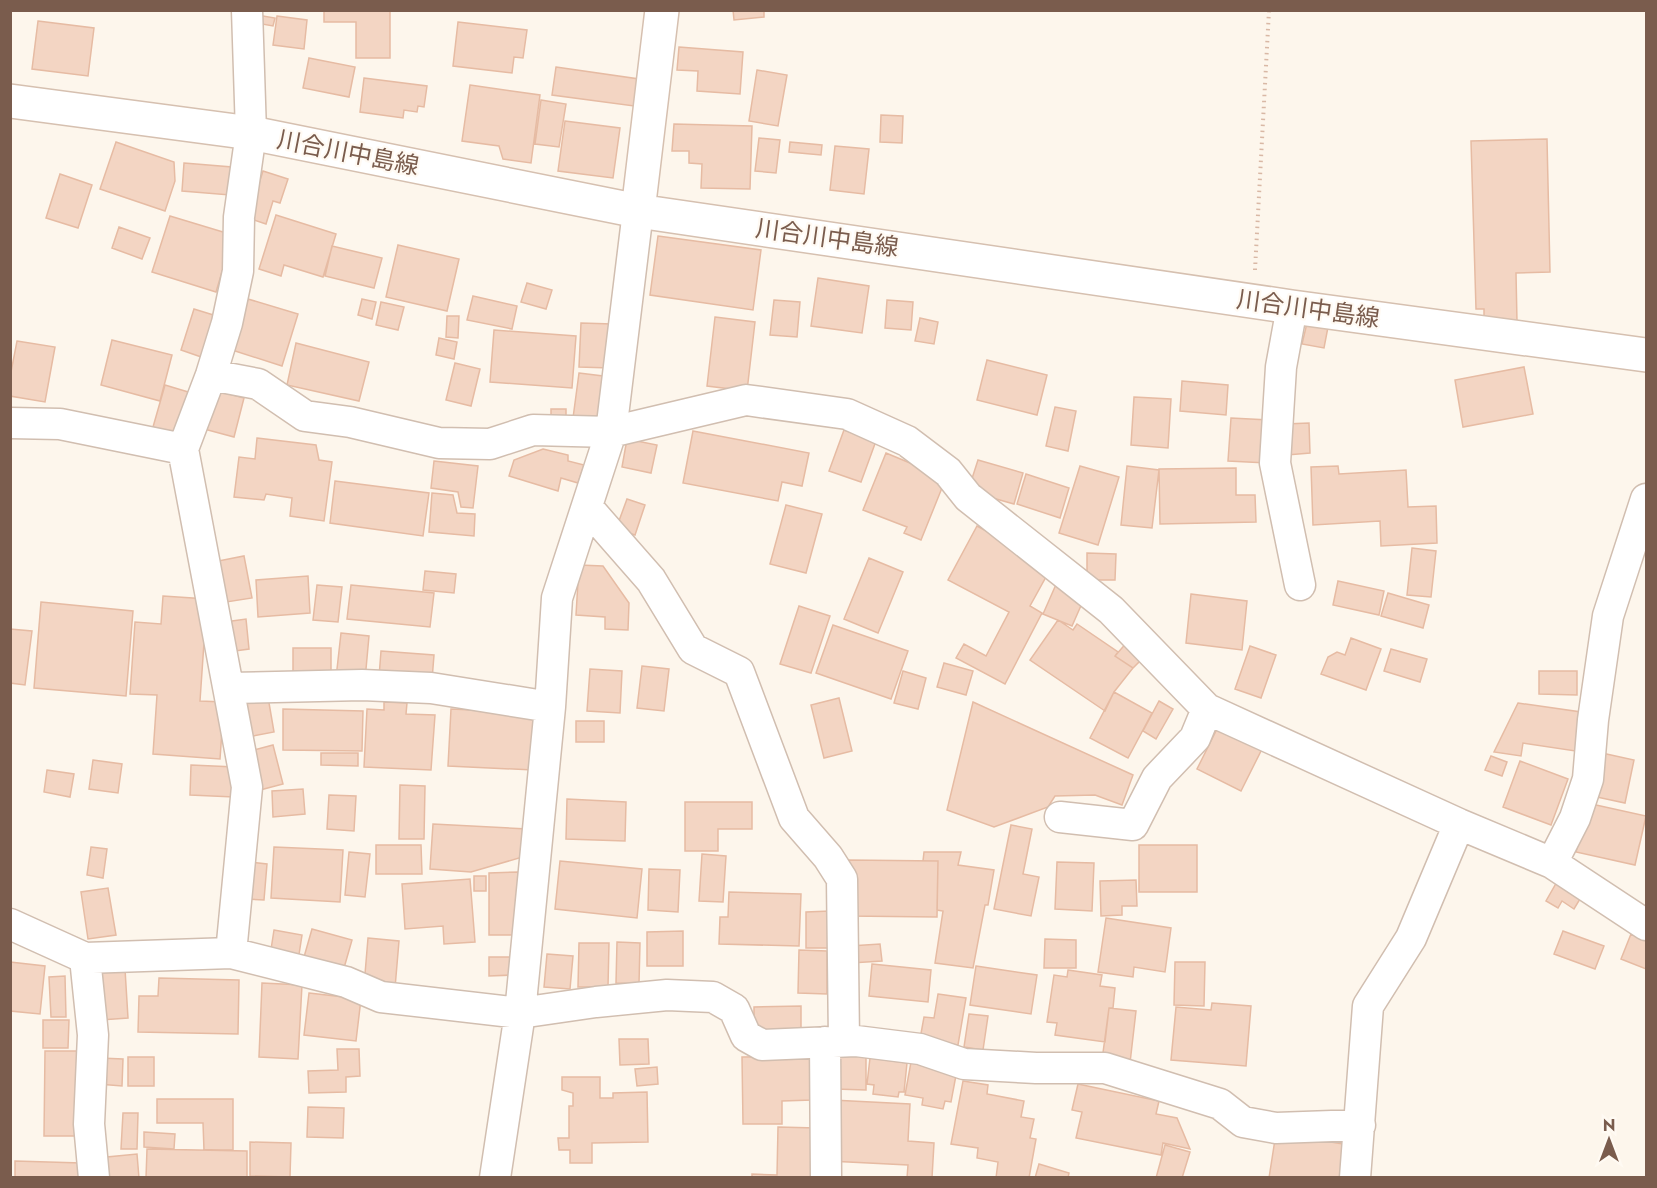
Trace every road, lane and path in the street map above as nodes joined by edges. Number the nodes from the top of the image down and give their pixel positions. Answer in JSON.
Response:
{"nodes":[{"id":1,"x":247,"y":10,"type":"edge"},
{"id":2,"x":662,"y":10,"type":"edge"},
{"id":3,"x":1269,"y":10,"type":"edge"},
{"id":4,"x":10,"y":101,"type":"edge"},
{"id":5,"x":251,"y":133,"type":"junction"},
{"id":6,"x":638,"y":211,"type":"junction"},
{"id":7,"x":1254,"y":301,"type":"junction"},
{"id":8,"x":1292,"y":307,"type":"junction"},
{"id":9,"x":1647,"y":355,"type":"edge"},
{"id":10,"x":211,"y":375,"type":"junction"},
{"id":11,"x":10,"y":423,"type":"edge"},
{"id":12,"x":611,"y":432,"type":"junction"},
{"id":13,"x":183,"y":449,"type":"junction"},
{"id":14,"x":1647,"y":499,"type":"edge"},
{"id":15,"x":587,"y":507,"type":"junction"},
{"id":16,"x":1300,"y":585,"type":"dead end"},
{"id":17,"x":229,"y":688,"type":"junction"},
{"id":18,"x":550,"y":706,"type":"junction"},
{"id":19,"x":1207,"y":709,"type":"junction"},
{"id":20,"x":1060,"y":817,"type":"dead end"},
{"id":21,"x":1459,"y":824,"type":"junction"},
{"id":22,"x":1552,"y":863,"type":"junction"},
{"id":23,"x":10,"y":924,"type":"edge"},
{"id":24,"x":1647,"y":925,"type":"edge"},
{"id":25,"x":231,"y":953,"type":"junction"},
{"id":26,"x":85,"y":958,"type":"junction"},
{"id":27,"x":520,"y":1013,"type":"junction"},
{"id":28,"x":834,"y":1042,"type":"junction"},
{"id":29,"x":1360,"y":1125,"type":"junction"},
{"id":30,"x":94,"y":1178,"type":"edge"},
{"id":31,"x":495,"y":1178,"type":"edge"},
{"id":32,"x":826,"y":1178,"type":"edge"},
{"id":33,"x":1355,"y":1178,"type":"edge"}],
"edges":[{"from":1,"to":5,"type":"street"},
{"from":2,"to":6,"type":"main road"},
{"from":3,"to":7,"type":"path"},
{"from":4,"to":5,"type":"main road","name":"川合川中島線"},
{"from":5,"to":6,"type":"main road","name":"川合川中島線"},
{"from":5,"to":10,"type":"street"},
{"from":6,"to":7,"type":"main road","name":"川合川中島線"},
{"from":6,"to":12,"type":"street"},
{"from":7,"to":8,"type":"main road","name":"川合川中島線"},
{"from":8,"to":9,"type":"main road","name":"川合川中島線"},
{"from":8,"to":16,"type":"street"},
{"from":10,"to":12,"type":"street"},
{"from":10,"to":13,"type":"street"},
{"from":11,"to":13,"type":"street"},
{"from":12,"to":15,"type":"street"},
{"from":12,"to":19,"type":"street"},
{"from":13,"to":17,"type":"street"},
{"from":14,"to":22,"type":"street"},
{"from":15,"to":18,"type":"street"},
{"from":15,"to":28,"type":"street"},
{"from":17,"to":18,"type":"street"},
{"from":17,"to":25,"type":"street"},
{"from":18,"to":27,"type":"street"},
{"from":19,"to":20,"type":"street"},
{"from":19,"to":21,"type":"street"},
{"from":21,"to":22,"type":"street"},
{"from":21,"to":29,"type":"street"},
{"from":22,"to":24,"type":"street"},
{"from":23,"to":26,"type":"street"},
{"from":25,"to":26,"type":"street"},
{"from":25,"to":27,"type":"street"},
{"from":26,"to":30,"type":"street"},
{"from":27,"to":28,"type":"street"},
{"from":27,"to":31,"type":"street"},
{"from":28,"to":29,"type":"street"},
{"from":28,"to":32,"type":"street"},
{"from":29,"to":33,"type":"street"}]}
